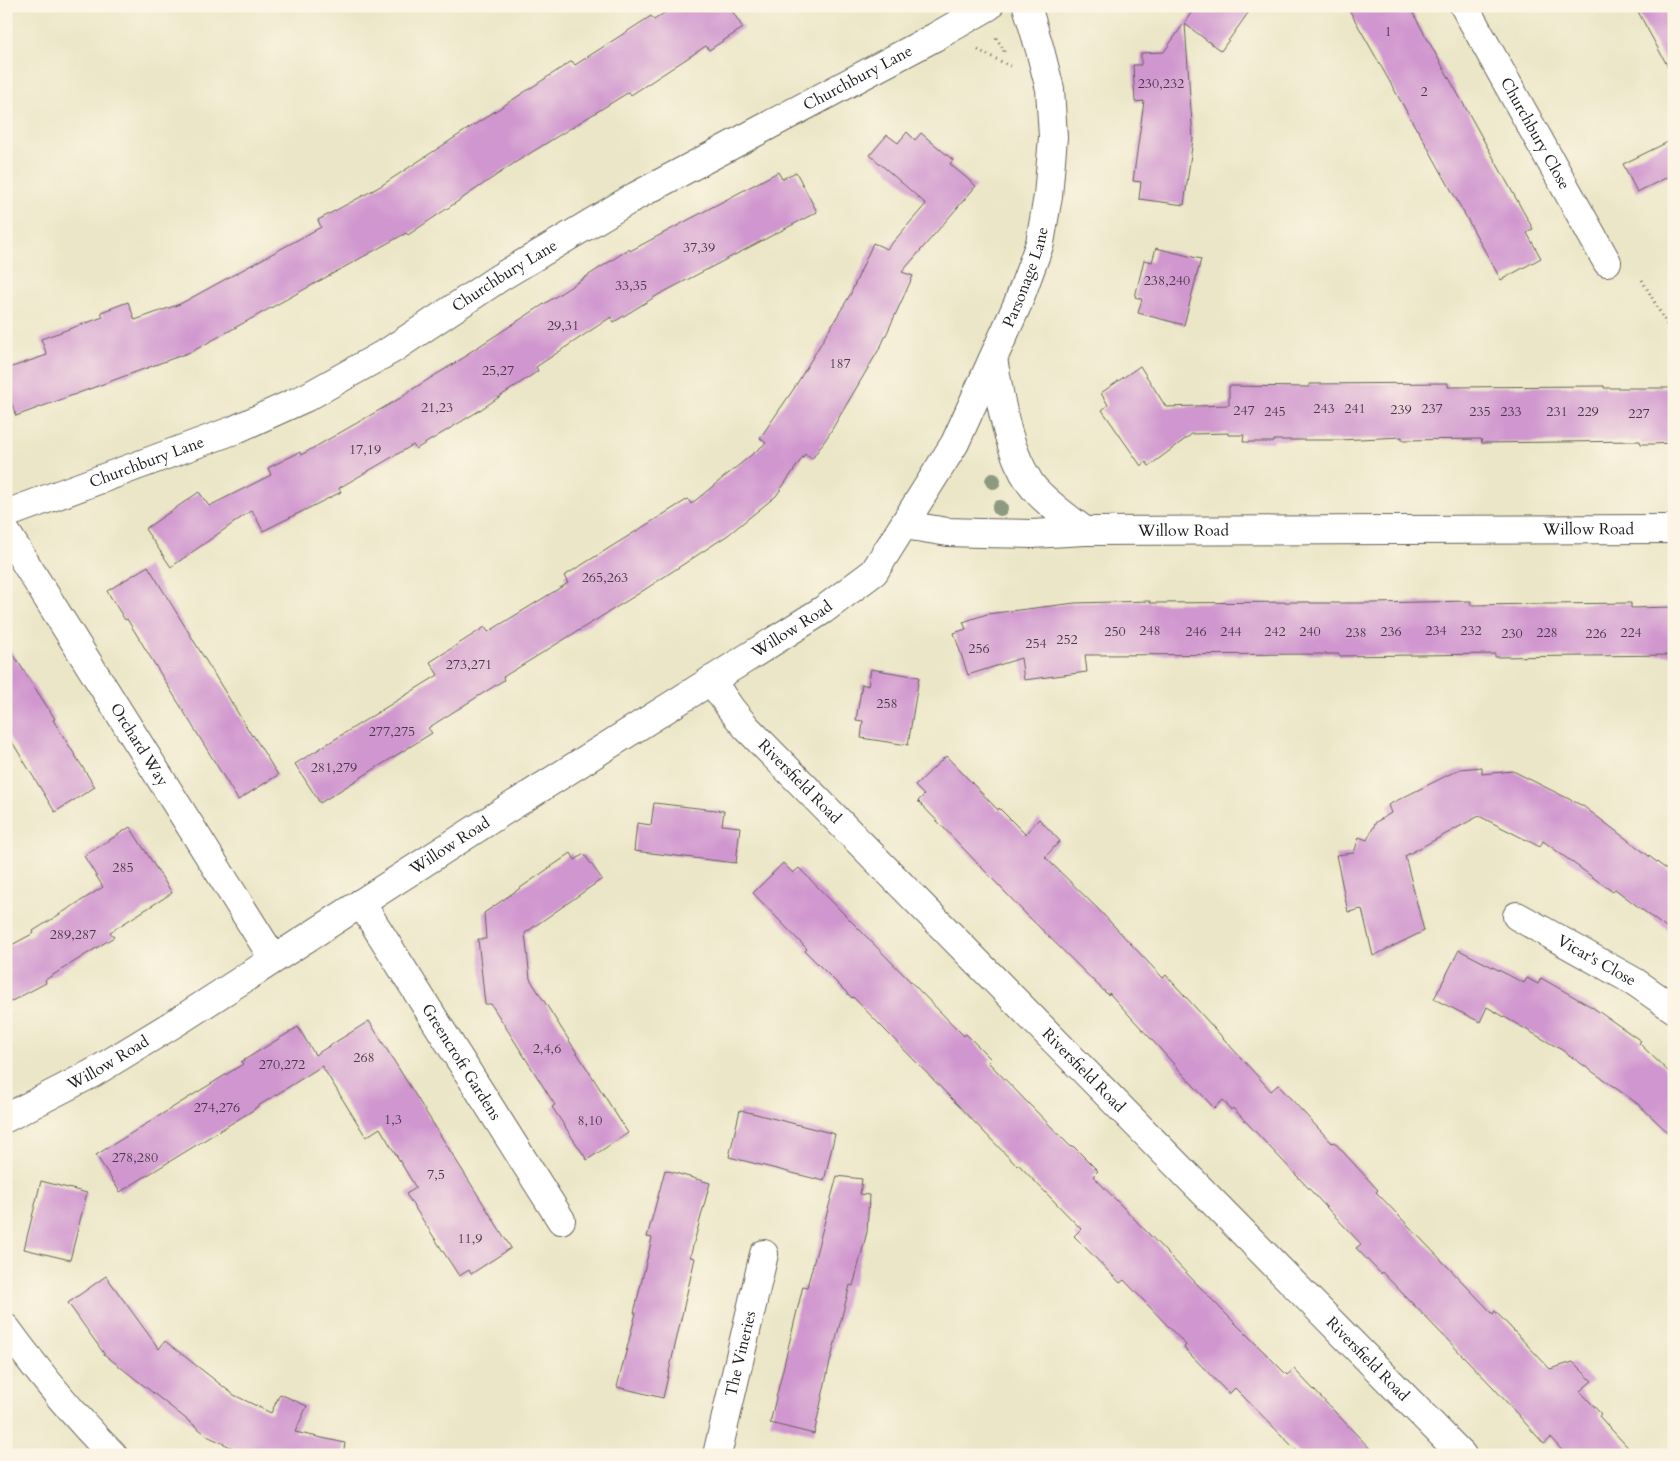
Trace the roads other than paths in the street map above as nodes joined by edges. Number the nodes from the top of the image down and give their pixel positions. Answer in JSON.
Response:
{"nodes":[{"id":1,"x":989,"y":6,"type":"edge"},
{"id":2,"x":1027,"y":6,"type":"edge"},
{"id":3,"x":1464,"y":6,"type":"edge"},
{"id":4,"x":1607,"y":262,"type":"dead end"},
{"id":5,"x":993,"y":359,"type":"junction"},
{"id":6,"x":6,"y":514,"type":"edge"},
{"id":7,"x":904,"y":525,"type":"junction"},
{"id":8,"x":1674,"y":529,"type":"edge"},
{"id":9,"x":1085,"y":531,"type":"junction"},
{"id":10,"x":6,"y":532,"type":"edge"},
{"id":11,"x":711,"y":680,"type":"junction"},
{"id":12,"x":361,"y":903,"type":"junction"},
{"id":13,"x":1517,"y":916,"type":"dead end"},
{"id":14,"x":273,"y":958,"type":"junction"},
{"id":15,"x":1674,"y":1009,"type":"edge"},
{"id":16,"x":6,"y":1118,"type":"edge"},
{"id":17,"x":561,"y":1220,"type":"dead end"},
{"id":18,"x":764,"y":1254,"type":"dead end"},
{"id":19,"x":6,"y":1328,"type":"edge"},
{"id":20,"x":113,"y":1455,"type":"edge"},
{"id":21,"x":717,"y":1455,"type":"edge"},
{"id":22,"x":1462,"y":1455,"type":"edge"}],
"edges":[{"from":1,"to":6,"type":"street","name":"Churchbury Lane"},
{"from":2,"to":5,"type":"street","name":"Parsonage Lane"},
{"from":3,"to":4,"type":"street","name":"Churchbury Close"},
{"from":5,"to":7,"type":"street","name":"Parsonage Lane"},
{"from":5,"to":9,"type":"street"},
{"from":7,"to":9,"type":"street","name":"Willow Road"},
{"from":7,"to":11,"type":"street","name":"Willow Road"},
{"from":8,"to":9,"type":"street","name":"Willow Road"},
{"from":10,"to":14,"type":"street","name":"Orchard Way"},
{"from":11,"to":12,"type":"street","name":"Willow Road"},
{"from":11,"to":22,"type":"street","name":"Riversfield Road"},
{"from":12,"to":14,"type":"street","name":"Willow Road"},
{"from":12,"to":17,"type":"street","name":"Greencroft Gardens"},
{"from":13,"to":15,"type":"street","name":"Vicar's Close"},
{"from":14,"to":16,"type":"street","name":"Willow Road"},
{"from":18,"to":21,"type":"street","name":"The Vineries"},
{"from":19,"to":20,"type":"street"}]}
